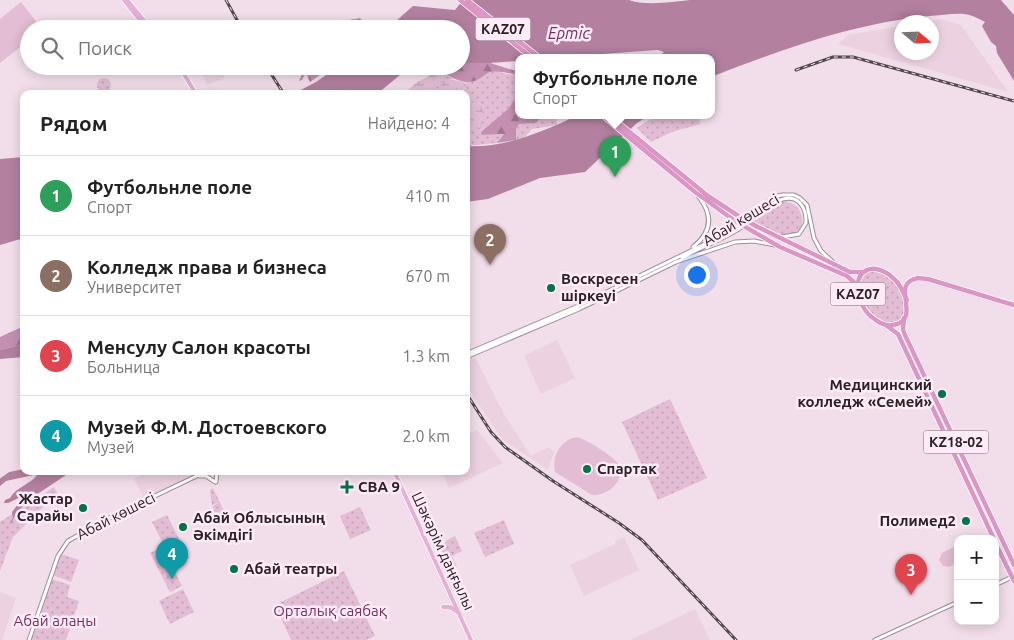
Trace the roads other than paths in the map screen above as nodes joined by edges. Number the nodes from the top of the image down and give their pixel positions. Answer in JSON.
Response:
{"nodes":[{"id":1,"x":126,"y":0,"type":"edge"},
{"id":2,"x":460,"y":0,"type":"edge"},
{"id":3,"x":467,"y":0,"type":"edge"},
{"id":4,"x":142,"y":20,"type":"edge"},
{"id":5,"x":143,"y":20,"type":"edge"},
{"id":6,"x":527,"y":54,"type":"edge"},
{"id":7,"x":535,"y":54,"type":"edge"},
{"id":8,"x":184,"y":75,"type":"edge"},
{"id":9,"x":194,"y":90,"type":"edge"},
{"id":10,"x":607,"y":119,"type":"edge"},
{"id":11,"x":614,"y":119,"type":"edge"},
{"id":12,"x":681,"y":176,"type":"junction"},
{"id":13,"x":696,"y":192,"type":"junction"},
{"id":14,"x":769,"y":234,"type":"junction"},
{"id":15,"x":780,"y":247,"type":"junction"},
{"id":16,"x":687,"y":252,"type":"junction"},
{"id":17,"x":676,"y":262,"type":"junction"},
{"id":18,"x":841,"y":267,"type":"junction"},
{"id":19,"x":863,"y":272,"type":"junction"},
{"id":20,"x":894,"y":278,"type":"junction"},
{"id":21,"x":918,"y":278,"type":"junction"},
{"id":22,"x":857,"y":286,"type":"junction"},
{"id":23,"x":907,"y":300,"type":"junction"},
{"id":24,"x":1014,"y":305,"type":"edge"},
{"id":25,"x":904,"y":318,"type":"junction"},
{"id":26,"x":887,"y":326,"type":"junction"},
{"id":27,"x":470,"y":354,"type":"edge"},
{"id":28,"x":470,"y":354,"type":"edge"},
{"id":29,"x":200,"y":475,"type":"edge"},
{"id":30,"x":216,"y":475,"type":"edge"},
{"id":31,"x":396,"y":475,"type":"edge"},
{"id":32,"x":196,"y":477,"type":"junction"},
{"id":33,"x":993,"y":535,"type":"edge"},
{"id":34,"x":999,"y":548,"type":"edge"},
{"id":35,"x":1014,"y":565,"type":"edge"},
{"id":36,"x":1013,"y":578,"type":"edge"},
{"id":37,"x":999,"y":583,"type":"edge"},
{"id":38,"x":954,"y":604,"type":"edge"},
{"id":39,"x":443,"y":607,"type":"dead end"},
{"id":40,"x":459,"y":613,"type":"junction"},
{"id":41,"x":28,"y":640,"type":"edge"},
{"id":42,"x":471,"y":640,"type":"edge"},
{"id":43,"x":875,"y":640,"type":"edge"}],
"edges":[{"from":1,"to":4,"type":"main road"},
{"from":1,"to":5,"type":"main road"},
{"from":2,"to":6,"type":"highway","number":"KAZ07"},
{"from":3,"to":7,"type":"highway","number":"KAZ07"},
{"from":8,"to":9,"type":"main road"},
{"from":10,"to":12,"type":"highway","number":"KAZ07"},
{"from":11,"to":12,"type":"highway","number":"KAZ07"},
{"from":12,"to":13,"type":"highway","number":"KAZ07"},
{"from":12,"to":14,"type":"highway","number":"KAZ07","bridge":true},
{"from":13,"to":15,"type":"highway","number":"KAZ07","bridge":true},
{"from":13,"to":16,"type":"main road"},
{"from":14,"to":17,"type":"main road","name":"Абай көшесі"},
{"from":14,"to":18,"type":"highway","number":"KAZ07"},
{"from":15,"to":17,"type":"main road"},
{"from":15,"to":22,"type":"highway","number":"KAZ07"},
{"from":16,"to":18,"type":"main road","name":"Абай көшесі"},
{"from":16,"to":27,"type":"main road","name":"Абай көшесі"},
{"from":17,"to":28,"type":"main road","name":"Абай көшесі"},
{"from":18,"to":19,"type":"highway","number":"KAZ07"},
{"from":19,"to":20,"type":"highway","number":"KAZ07"},
{"from":19,"to":22,"type":"highway","number":"KAZ07"},
{"from":20,"to":21,"type":"highway","number":"KAZ07"},
{"from":20,"to":23,"type":"highway","number":"KAZ07"},
{"from":21,"to":23,"type":"highway","number":"KAZ07"},
{"from":21,"to":24,"type":"highway","number":"KAZ07"},
{"from":22,"to":26,"type":"highway","number":"KAZ07"},
{"from":23,"to":25,"type":"highway","number":"KAZ07"},
{"from":25,"to":26,"type":"highway","number":"KAZ07"},
{"from":25,"to":35,"type":"highway","number":"KZ18-02"},
{"from":26,"to":33,"type":"highway","number":"KZ18-02"},
{"from":29,"to":32,"type":"main road","name":"Абай көшесі"},
{"from":30,"to":32,"type":"main road"},
{"from":31,"to":40,"type":"main road","name":"Шәкәрім даңғылы"},
{"from":32,"to":41,"type":"main road","name":"Абай көшесі"},
{"from":34,"to":36,"type":"highway","number":"KZ18-02"},
{"from":36,"to":37,"type":"main road"},
{"from":38,"to":43,"type":"main road"},
{"from":39,"to":40,"type":"main road"},
{"from":40,"to":42,"type":"main road","name":"Шәкәрім даңғылы"}]}
